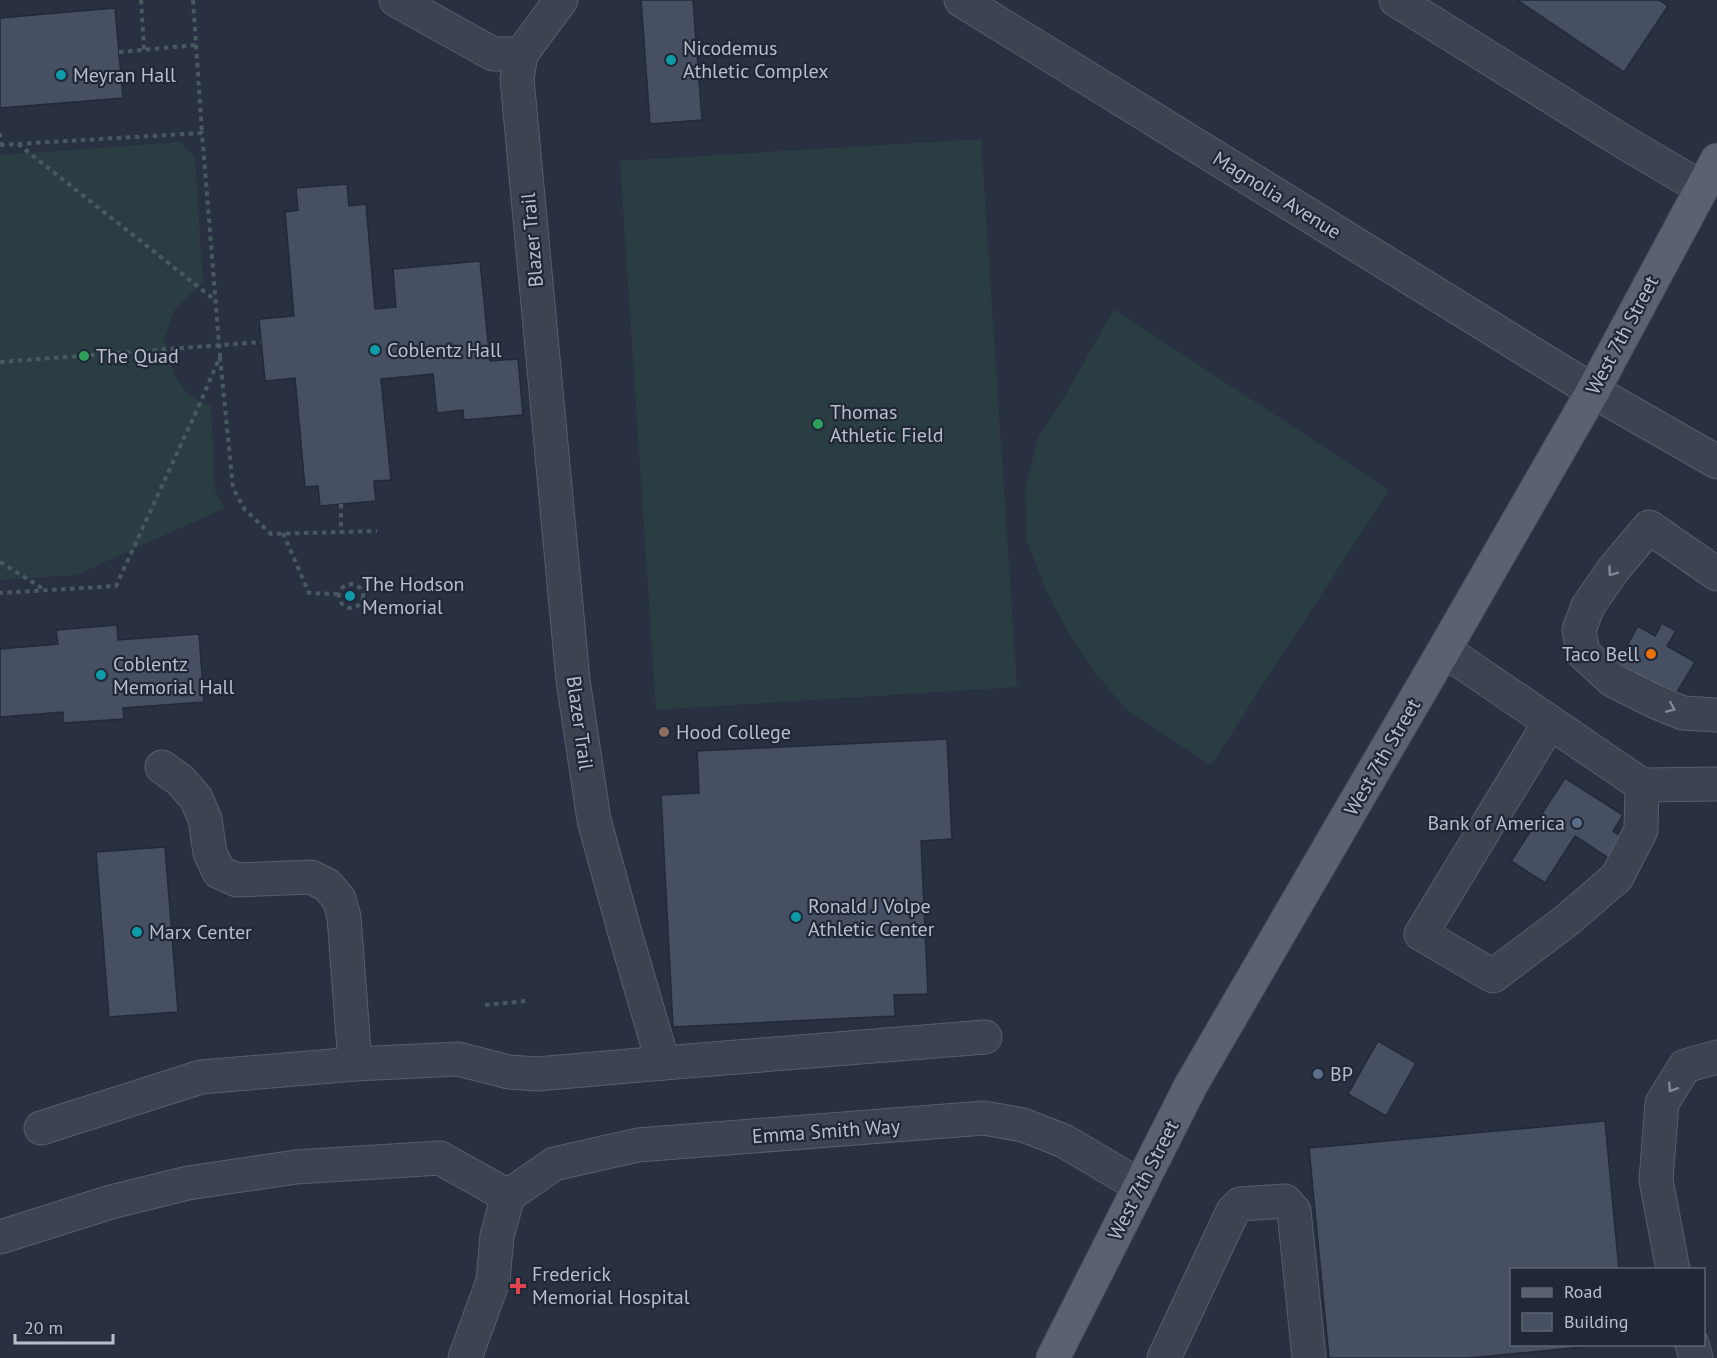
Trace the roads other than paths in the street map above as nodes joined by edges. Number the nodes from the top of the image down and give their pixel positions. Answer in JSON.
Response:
{"nodes":[{"id":1,"x":396,"y":0,"type":"edge"},
{"id":2,"x":561,"y":0,"type":"edge"},
{"id":3,"x":961,"y":0,"type":"edge"},
{"id":4,"x":1396,"y":0,"type":"edge"},
{"id":5,"x":521,"y":54,"type":"junction"},
{"id":6,"x":1717,"y":160,"type":"edge"},
{"id":7,"x":1702,"y":188,"type":"junction"},
{"id":8,"x":1593,"y":391,"type":"junction"},
{"id":9,"x":1717,"y":462,"type":"edge"},
{"id":10,"x":1717,"y":574,"type":"edge"},
{"id":11,"x":1444,"y":650,"type":"junction"},
{"id":12,"x":1717,"y":715,"type":"edge"},
{"id":13,"x":1550,"y":723,"type":"junction"},
{"id":14,"x":162,"y":767,"type":"dead end"},
{"id":15,"x":1717,"y":784,"type":"edge"},
{"id":16,"x":1642,"y":785,"type":"junction"},
{"id":17,"x":985,"y":1038,"type":"dead end"},
{"id":18,"x":1717,"y":1057,"type":"edge"},
{"id":19,"x":663,"y":1063,"type":"junction"},
{"id":20,"x":355,"y":1064,"type":"junction"},
{"id":21,"x":41,"y":1128,"type":"dead end"},
{"id":22,"x":1140,"y":1186,"type":"junction"},
{"id":23,"x":508,"y":1196,"type":"junction"},
{"id":24,"x":0,"y":1237,"type":"edge"},
{"id":25,"x":1673,"y":1268,"type":"edge"},
{"id":26,"x":465,"y":1358,"type":"edge"},
{"id":27,"x":1053,"y":1358,"type":"edge"},
{"id":28,"x":1164,"y":1358,"type":"edge"},
{"id":29,"x":1308,"y":1358,"type":"edge"}],
"edges":[{"from":1,"to":5,"type":"street"},
{"from":2,"to":5,"type":"street"},
{"from":3,"to":8,"type":"street","name":"Magnolia Avenue"},
{"from":4,"to":7,"type":"street"},
{"from":5,"to":19,"type":"street","name":"Blazer Trail"},
{"from":6,"to":7,"type":"main road","name":"West 7th Street"},
{"from":7,"to":8,"type":"main road","name":"West 7th Street"},
{"from":8,"to":9,"type":"street","name":"Magnolia Avenue"},
{"from":8,"to":11,"type":"main road","name":"West 7th Street"},
{"from":10,"to":12,"type":"street","one_way":true},
{"from":11,"to":13,"type":"street"},
{"from":11,"to":22,"type":"main road","name":"West 7th Street"},
{"from":13,"to":16,"type":"street"},
{"from":13,"to":16,"type":"street"},
{"from":14,"to":20,"type":"street"},
{"from":15,"to":16,"type":"street"},
{"from":17,"to":19,"type":"street"},
{"from":18,"to":25,"type":"street","one_way":true},
{"from":19,"to":20,"type":"street"},
{"from":20,"to":21,"type":"street"},
{"from":22,"to":23,"type":"street","name":"Emma Smith Way"},
{"from":22,"to":27,"type":"main road","name":"West 7th Street"},
{"from":23,"to":24,"type":"street"},
{"from":23,"to":26,"type":"street"},
{"from":28,"to":29,"type":"street"}]}
